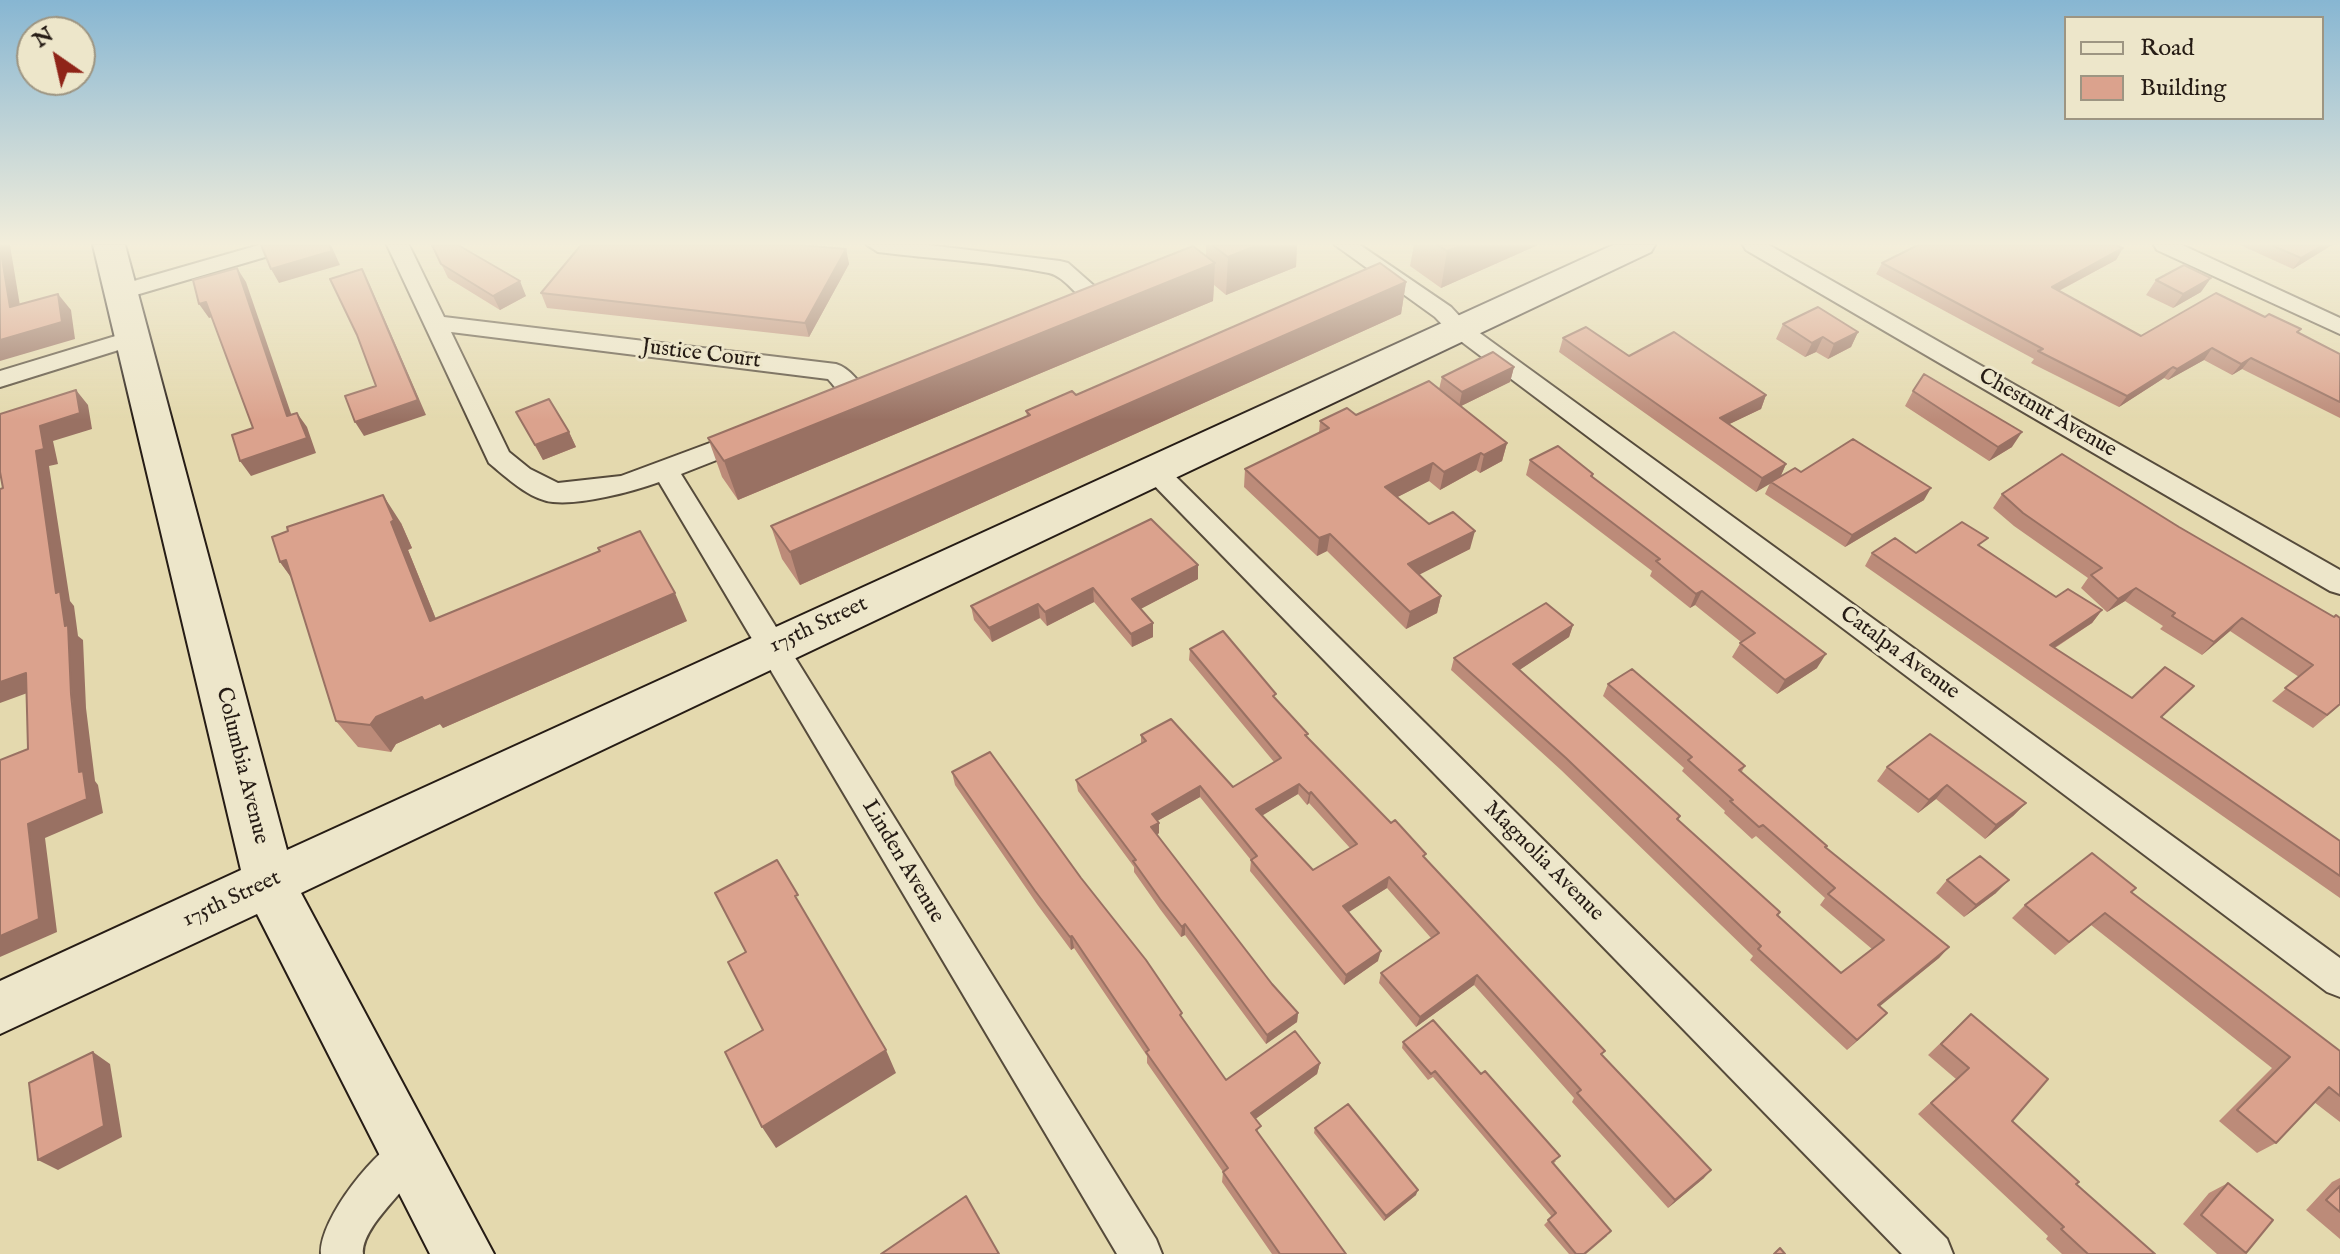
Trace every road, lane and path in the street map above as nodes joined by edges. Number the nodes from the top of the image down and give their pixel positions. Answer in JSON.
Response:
{"nodes":[{"id":1,"x":124,"y":304,"type":"edge"},
{"id":2,"x":152,"y":304,"type":"edge"},
{"id":3,"x":427,"y":304,"type":"edge"},
{"id":4,"x":1085,"y":304,"type":"edge"},
{"id":5,"x":1431,"y":304,"type":"edge"},
{"id":6,"x":1511,"y":304,"type":"edge"},
{"id":7,"x":1855,"y":304,"type":"edge"},
{"id":8,"x":2290,"y":304,"type":"edge"},
{"id":9,"x":1069,"y":310,"type":"edge"},
{"id":10,"x":127,"y":315,"type":"junction"},
{"id":11,"x":437,"y":323,"type":"junction"},
{"id":12,"x":2340,"y":327,"type":"edge"},
{"id":13,"x":1458,"y":328,"type":"junction"},
{"id":14,"x":0,"y":379,"type":"edge"},
{"id":15,"x":886,"y":386,"type":"edge"},
{"id":16,"x":857,"y":397,"type":"junction"},
{"id":17,"x":828,"y":408,"type":"edge"},
{"id":18,"x":768,"y":431,"type":"edge"},
{"id":19,"x":665,"y":470,"type":"junction"},
{"id":20,"x":1154,"y":470,"type":"junction"},
{"id":21,"x":2340,"y":583,"type":"edge"},
{"id":22,"x":771,"y":648,"type":"junction"},
{"id":23,"x":270,"y":882,"type":"junction"},
{"id":24,"x":2340,"y":980,"type":"edge"},
{"id":25,"x":0,"y":1008,"type":"edge"},
{"id":26,"x":409,"y":1153,"type":"junction"},
{"id":27,"x":342,"y":1254,"type":"edge"},
{"id":28,"x":463,"y":1254,"type":"edge"},
{"id":29,"x":1141,"y":1254,"type":"edge"},
{"id":30,"x":1932,"y":1254,"type":"edge"}],
"edges":[{"from":1,"to":10,"type":"street","name":"Columbia Avenue"},
{"from":2,"to":10,"type":"street"},
{"from":3,"to":11,"type":"street"},
{"from":4,"to":9,"type":"street"},
{"from":5,"to":13,"type":"street","name":"Catalpa Avenue"},
{"from":6,"to":13,"type":"street","name":"175th Street"},
{"from":7,"to":21,"type":"street","name":"Chestnut Avenue"},
{"from":8,"to":12,"type":"street"},
{"from":10,"to":14,"type":"street"},
{"from":10,"to":23,"type":"street","name":"Columbia Avenue"},
{"from":11,"to":16,"type":"street","name":"Justice Court"},
{"from":11,"to":19,"type":"street"},
{"from":13,"to":20,"type":"street","name":"175th Street"},
{"from":13,"to":24,"type":"street","name":"Catalpa Avenue"},
{"from":15,"to":16,"type":"street"},
{"from":16,"to":17,"type":"street"},
{"from":18,"to":19,"type":"street"},
{"from":19,"to":22,"type":"street","name":"Linden Avenue"},
{"from":20,"to":22,"type":"street","name":"175th Street"},
{"from":20,"to":30,"type":"street","name":"Magnolia Avenue"},
{"from":22,"to":23,"type":"street","name":"175th Street"},
{"from":22,"to":29,"type":"street","name":"Linden Avenue"},
{"from":23,"to":25,"type":"street","name":"175th Street"},
{"from":23,"to":26,"type":"street","name":"Columbia Avenue"},
{"from":26,"to":27,"type":"street"},
{"from":26,"to":28,"type":"street","name":"Columbia Avenue"}]}
